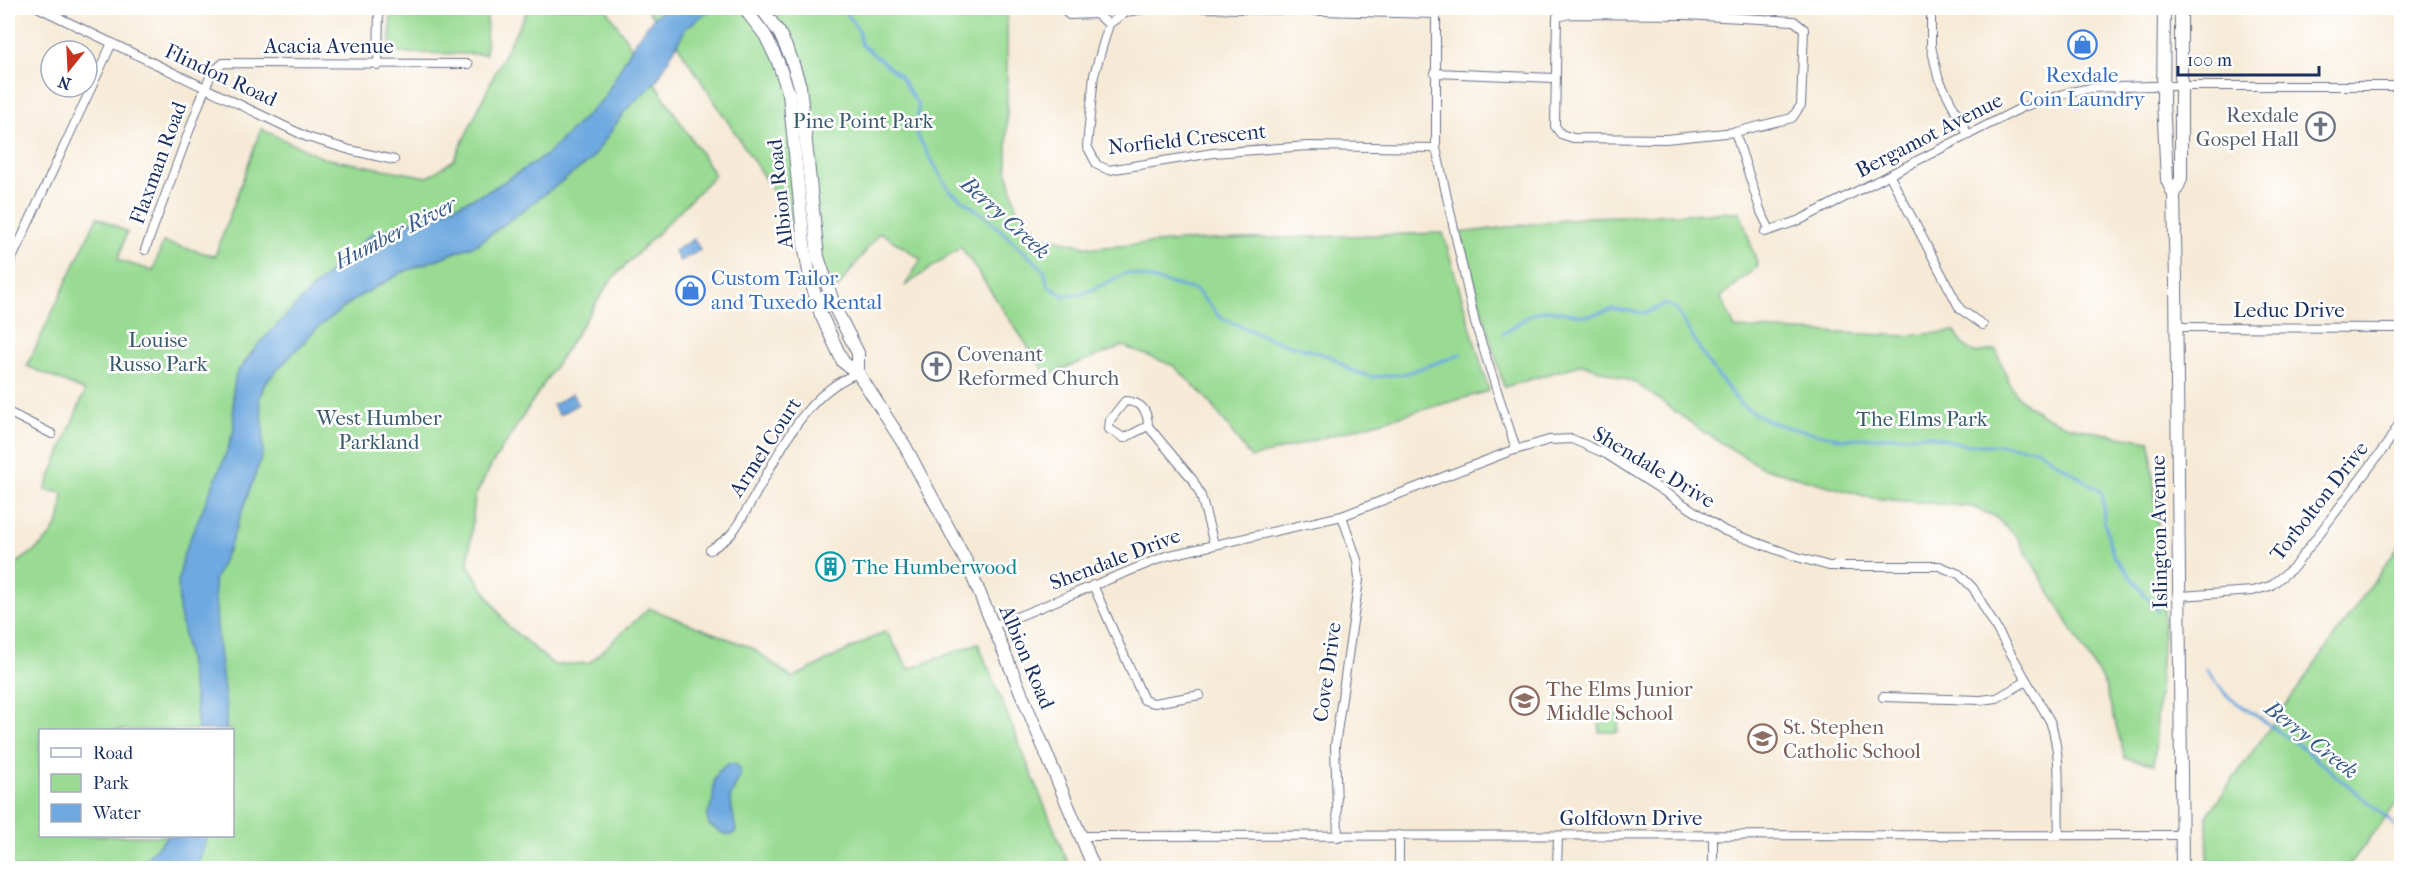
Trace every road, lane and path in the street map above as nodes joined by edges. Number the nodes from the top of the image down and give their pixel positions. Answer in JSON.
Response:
{"nodes":[{"id":1,"x":39,"y":8,"type":"edge"},
{"id":2,"x":378,"y":8,"type":"edge"},
{"id":3,"x":748,"y":8,"type":"edge"},
{"id":4,"x":761,"y":8,"type":"edge"},
{"id":5,"x":1063,"y":8,"type":"edge"},
{"id":6,"x":1150,"y":8,"type":"edge"},
{"id":7,"x":1204,"y":8,"type":"edge"},
{"id":8,"x":1931,"y":8,"type":"edge"},
{"id":9,"x":2164,"y":8,"type":"edge"},
{"id":10,"x":2181,"y":8,"type":"edge"},
{"id":11,"x":1359,"y":10,"type":"edge"},
{"id":12,"x":1095,"y":11,"type":"edge"},
{"id":13,"x":1109,"y":24,"type":"junction"},
{"id":14,"x":112,"y":43,"type":"junction"},
{"id":15,"x":468,"y":64,"type":"dead end"},
{"id":16,"x":378,"y":65,"type":"junction"},
{"id":17,"x":1435,"y":73,"type":"junction"},
{"id":18,"x":1555,"y":78,"type":"junction"},
{"id":19,"x":2163,"y":86,"type":"junction"},
{"id":20,"x":2180,"y":86,"type":"junction"},
{"id":21,"x":2402,"y":86,"type":"edge"},
{"id":22,"x":205,"y":88,"type":"junction"},
{"id":23,"x":1735,"y":132,"type":"junction"},
{"id":24,"x":1968,"y":135,"type":"junction"},
{"id":25,"x":1436,"y":148,"type":"junction"},
{"id":26,"x":394,"y":160,"type":"dead end"},
{"id":27,"x":1890,"y":176,"type":"junction"},
{"id":28,"x":2174,"y":195,"type":"junction"},
{"id":29,"x":146,"y":250,"type":"dead end"},
{"id":30,"x":8,"y":267,"type":"edge"},
{"id":31,"x":1983,"y":325,"type":"dead end"},
{"id":32,"x":2177,"y":327,"type":"junction"},
{"id":33,"x":2402,"y":328,"type":"edge"},
{"id":34,"x":858,"y":373,"type":"junction"},
{"id":35,"x":8,"y":412,"type":"edge"},
{"id":36,"x":2402,"y":419,"type":"edge"},
{"id":37,"x":1148,"y":426,"type":"junction"},
{"id":38,"x":52,"y":434,"type":"dead end"},
{"id":39,"x":1516,"y":449,"type":"junction"},
{"id":40,"x":1342,"y":516,"type":"junction"},
{"id":41,"x":1214,"y":544,"type":"junction"},
{"id":42,"x":710,"y":550,"type":"dead end"},
{"id":43,"x":1093,"y":585,"type":"junction"},
{"id":44,"x":2180,"y":596,"type":"junction"},
{"id":45,"x":992,"y":625,"type":"junction"},
{"id":46,"x":2025,"y":682,"type":"junction"},
{"id":47,"x":1200,"y":695,"type":"dead end"},
{"id":48,"x":1883,"y":698,"type":"dead end"},
{"id":49,"x":1399,"y":835,"type":"junction"},
{"id":50,"x":1081,"y":836,"type":"junction"},
{"id":51,"x":1558,"y":836,"type":"junction"},
{"id":52,"x":1713,"y":836,"type":"junction"},
{"id":53,"x":2059,"y":836,"type":"junction"},
{"id":54,"x":2181,"y":836,"type":"junction"},
{"id":55,"x":1338,"y":837,"type":"junction"},
{"id":56,"x":1094,"y":868,"type":"edge"},
{"id":57,"x":1399,"y":868,"type":"edge"},
{"id":58,"x":1557,"y":868,"type":"edge"},
{"id":59,"x":1713,"y":868,"type":"edge"},
{"id":60,"x":2182,"y":868,"type":"edge"}],
"edges":[{"from":1,"to":14,"type":"street","name":"Flindon Road"},
{"from":2,"to":16,"type":"street"},
{"from":3,"to":34,"type":"main road","name":"Albion Road"},
{"from":4,"to":34,"type":"main road","name":"Albion Road"},
{"from":5,"to":12,"type":"street"},
{"from":6,"to":13,"type":"street"},
{"from":7,"to":11,"type":"street"},
{"from":8,"to":24,"type":"street"},
{"from":9,"to":19,"type":"main road","name":"Islington Avenue"},
{"from":10,"to":20,"type":"main road","name":"Islington Avenue"},
{"from":11,"to":17,"type":"street"},
{"from":12,"to":13,"type":"street"},
{"from":13,"to":25,"type":"street","name":"Norfield Crescent"},
{"from":14,"to":22,"type":"street","name":"Flindon Road"},
{"from":14,"to":30,"type":"street"},
{"from":15,"to":16,"type":"street","name":"Acacia Avenue"},
{"from":16,"to":22,"type":"street","name":"Acacia Avenue"},
{"from":17,"to":18,"type":"street"},
{"from":17,"to":25,"type":"street"},
{"from":18,"to":23,"type":"street"},
{"from":18,"to":23,"type":"street"},
{"from":19,"to":20,"type":"street","name":"Bergamot Avenue"},
{"from":19,"to":24,"type":"street","name":"Bergamot Avenue"},
{"from":19,"to":28,"type":"main road","name":"Islington Avenue"},
{"from":20,"to":21,"type":"street","name":"Bergamot Avenue"},
{"from":20,"to":28,"type":"main road","name":"Islington Avenue"},
{"from":22,"to":26,"type":"street","name":"Flindon Road"},
{"from":22,"to":29,"type":"street","name":"Flaxman Road"},
{"from":23,"to":27,"type":"street","name":"Bergamot Avenue"},
{"from":24,"to":27,"type":"street","name":"Bergamot Avenue"},
{"from":25,"to":39,"type":"street"},
{"from":27,"to":31,"type":"street"},
{"from":28,"to":32,"type":"main road","name":"Islington Avenue"},
{"from":32,"to":33,"type":"street","name":"Leduc Drive"},
{"from":32,"to":44,"type":"main road","name":"Islington Avenue"},
{"from":34,"to":42,"type":"street","name":"Armel Court"},
{"from":34,"to":45,"type":"main road","name":"Albion Road"},
{"from":35,"to":38,"type":"street"},
{"from":36,"to":44,"type":"street","name":"Torbolton Drive"},
{"from":37,"to":37,"type":"street"},
{"from":37,"to":41,"type":"street"},
{"from":39,"to":40,"type":"street","name":"Shendale Drive"},
{"from":39,"to":46,"type":"street","name":"Shendale Drive"},
{"from":40,"to":41,"type":"street","name":"Shendale Drive"},
{"from":40,"to":55,"type":"street","name":"Cove Drive"},
{"from":41,"to":43,"type":"street","name":"Shendale Drive"},
{"from":43,"to":45,"type":"street","name":"Shendale Drive"},
{"from":43,"to":47,"type":"street"},
{"from":44,"to":54,"type":"main road","name":"Islington Avenue"},
{"from":45,"to":50,"type":"main road","name":"Albion Road"},
{"from":46,"to":48,"type":"street"},
{"from":46,"to":53,"type":"street","name":"Shendale Drive"},
{"from":49,"to":51,"type":"street","name":"Golfdown Drive"},
{"from":49,"to":55,"type":"street","name":"Golfdown Drive"},
{"from":49,"to":57,"type":"street"},
{"from":50,"to":55,"type":"street","name":"Golfdown Drive"},
{"from":50,"to":56,"type":"main road","name":"Albion Road"},
{"from":51,"to":52,"type":"street","name":"Golfdown Drive"},
{"from":51,"to":58,"type":"street"},
{"from":52,"to":53,"type":"street","name":"Golfdown Drive"},
{"from":52,"to":59,"type":"street"},
{"from":53,"to":54,"type":"street","name":"Golfdown Drive"},
{"from":54,"to":60,"type":"main road","name":"Islington Avenue"}]}
